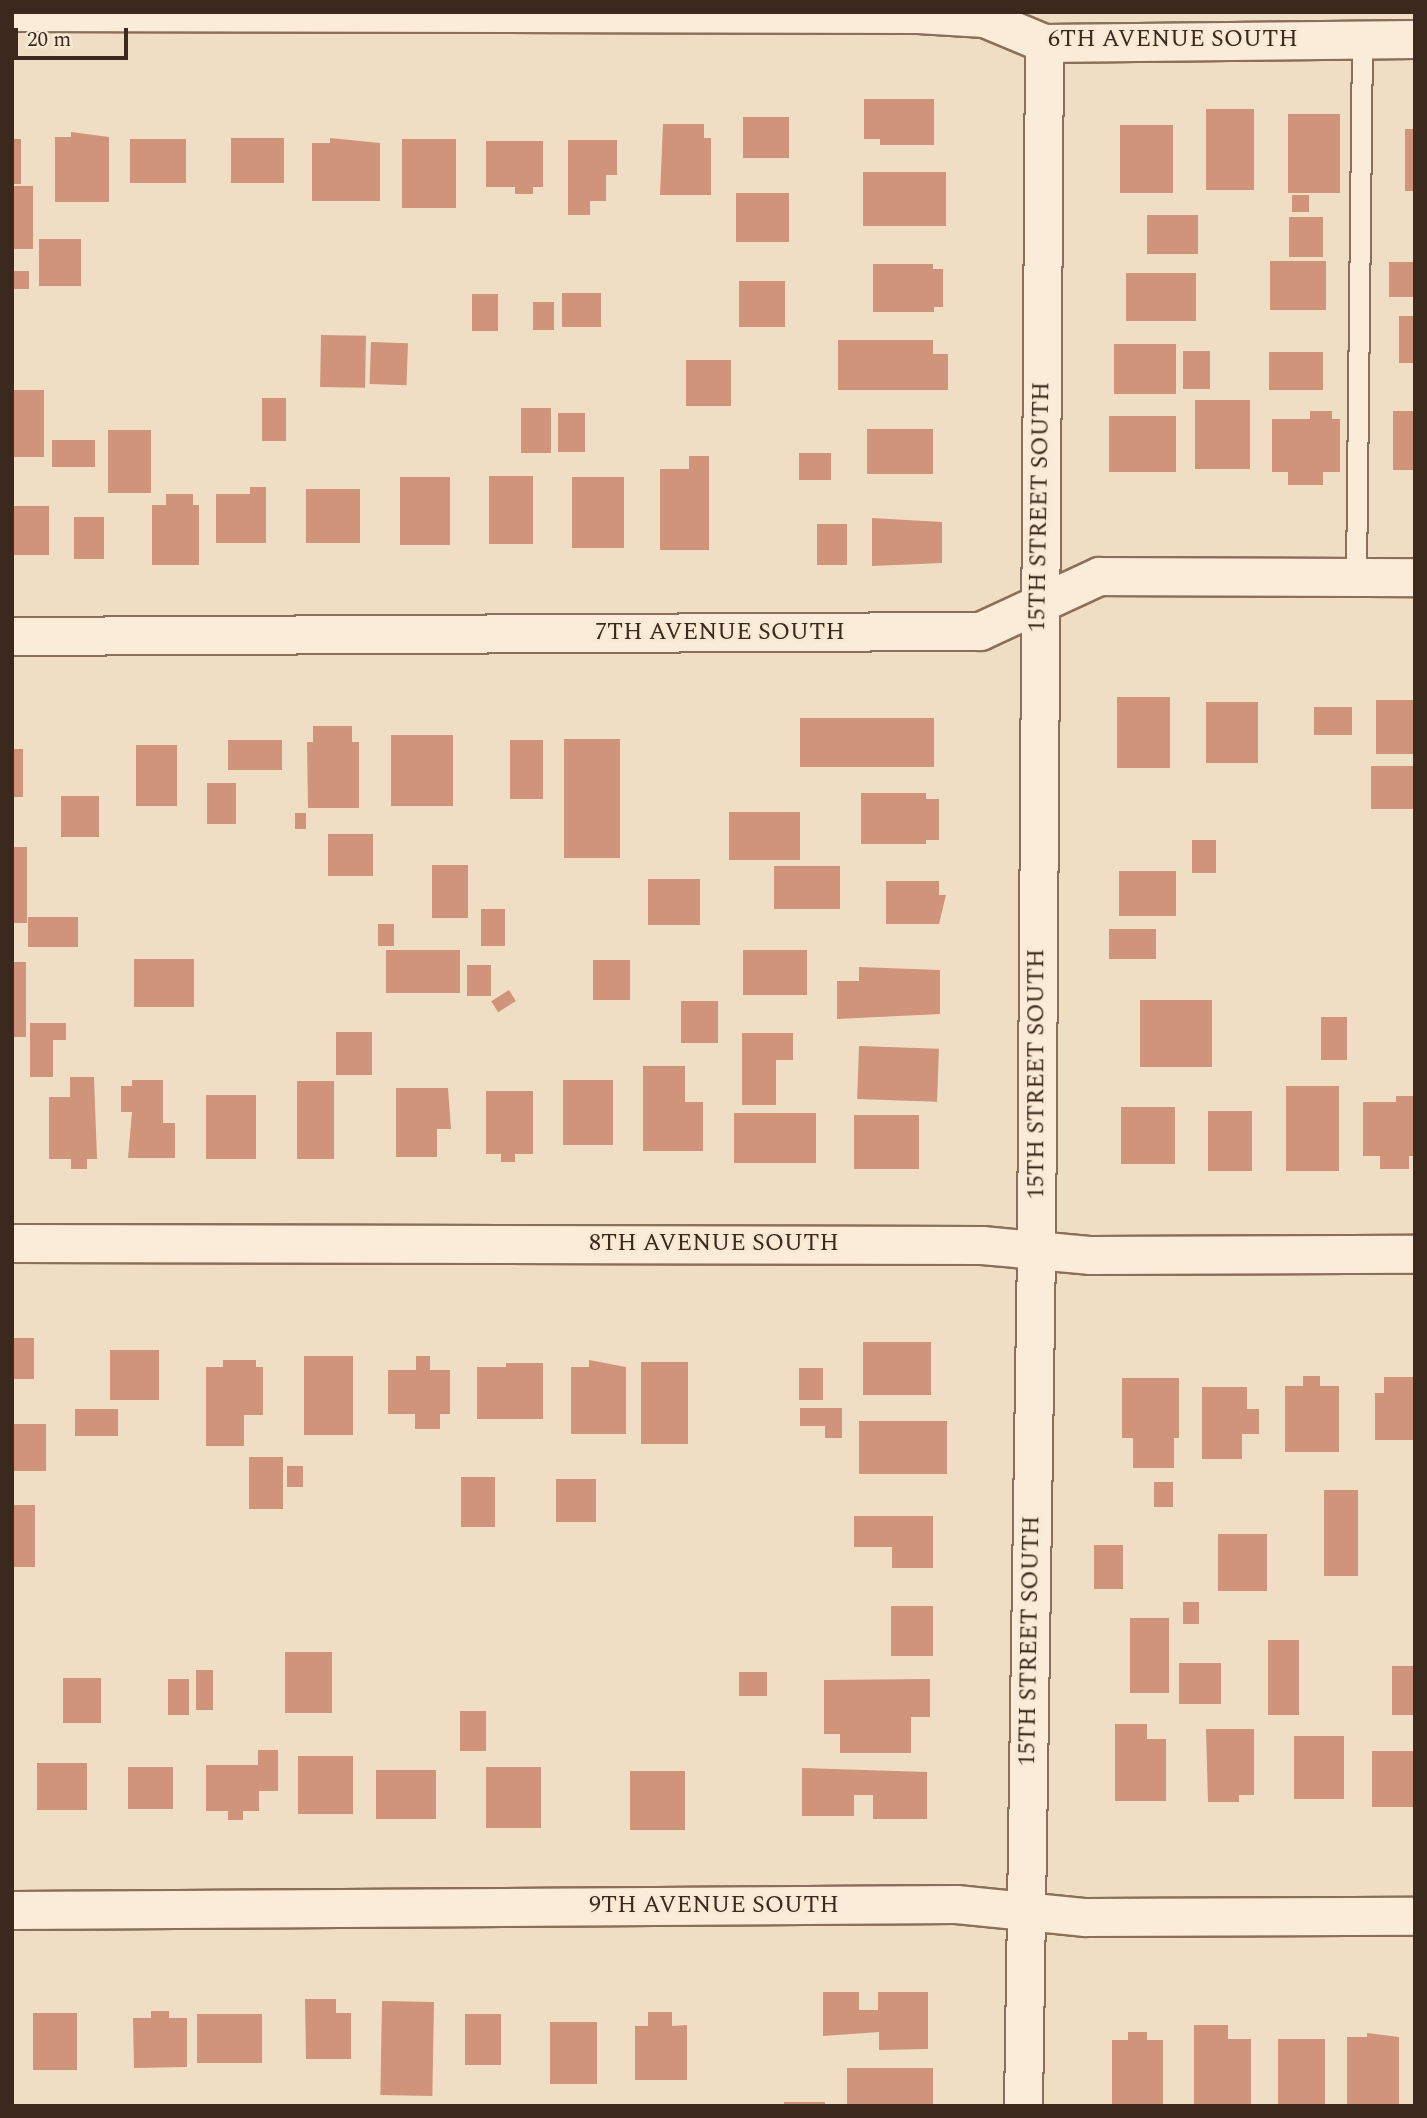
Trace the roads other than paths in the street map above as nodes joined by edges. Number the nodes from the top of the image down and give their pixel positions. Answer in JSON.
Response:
{"nodes":[{"id":1,"x":12,"y":12,"type":"edge"},
{"id":2,"x":918,"y":13,"type":"edge"},
{"id":3,"x":1363,"y":39,"type":"junction"},
{"id":4,"x":1415,"y":39,"type":"edge"},
{"id":5,"x":1044,"y":43,"type":"junction"},
{"id":6,"x":1415,"y":577,"type":"edge"},
{"id":7,"x":1356,"y":578,"type":"junction"},
{"id":8,"x":1038,"y":607,"type":"junction"},
{"id":9,"x":12,"y":636,"type":"edge"},
{"id":10,"x":12,"y":1243,"type":"edge"},
{"id":11,"x":1036,"y":1249,"type":"junction"},
{"id":12,"x":1415,"y":1254,"type":"edge"},
{"id":13,"x":12,"y":1910,"type":"edge"},
{"id":14,"x":1025,"y":1912,"type":"junction"},
{"id":15,"x":1415,"y":1916,"type":"edge"},
{"id":16,"x":1023,"y":2106,"type":"edge"}],
"edges":[{"from":1,"to":2,"type":"street","name":"6TH AVENUE SOUTH"},
{"from":2,"to":5,"type":"street","name":"6TH AVENUE SOUTH"},
{"from":3,"to":4,"type":"street","name":"6TH AVENUE SOUTH"},
{"from":3,"to":5,"type":"street","name":"6TH AVENUE SOUTH"},
{"from":3,"to":7,"type":"lane"},
{"from":5,"to":8,"type":"street","name":"15TH STREET SOUTH"},
{"from":6,"to":7,"type":"street","name":"7TH AVENUE SOUTH"},
{"from":7,"to":8,"type":"street","name":"7TH AVENUE SOUTH"},
{"from":8,"to":9,"type":"street","name":"7TH AVENUE SOUTH"},
{"from":8,"to":11,"type":"street","name":"15TH STREET SOUTH"},
{"from":10,"to":11,"type":"street","name":"8TH AVENUE SOUTH"},
{"from":11,"to":12,"type":"street","name":"8TH AVENUE SOUTH"},
{"from":11,"to":14,"type":"street","name":"15TH STREET SOUTH"},
{"from":13,"to":14,"type":"street","name":"9TH AVENUE SOUTH"},
{"from":14,"to":15,"type":"street","name":"9TH AVENUE SOUTH"},
{"from":14,"to":16,"type":"street","name":"15TH STREET SOUTH"}]}
